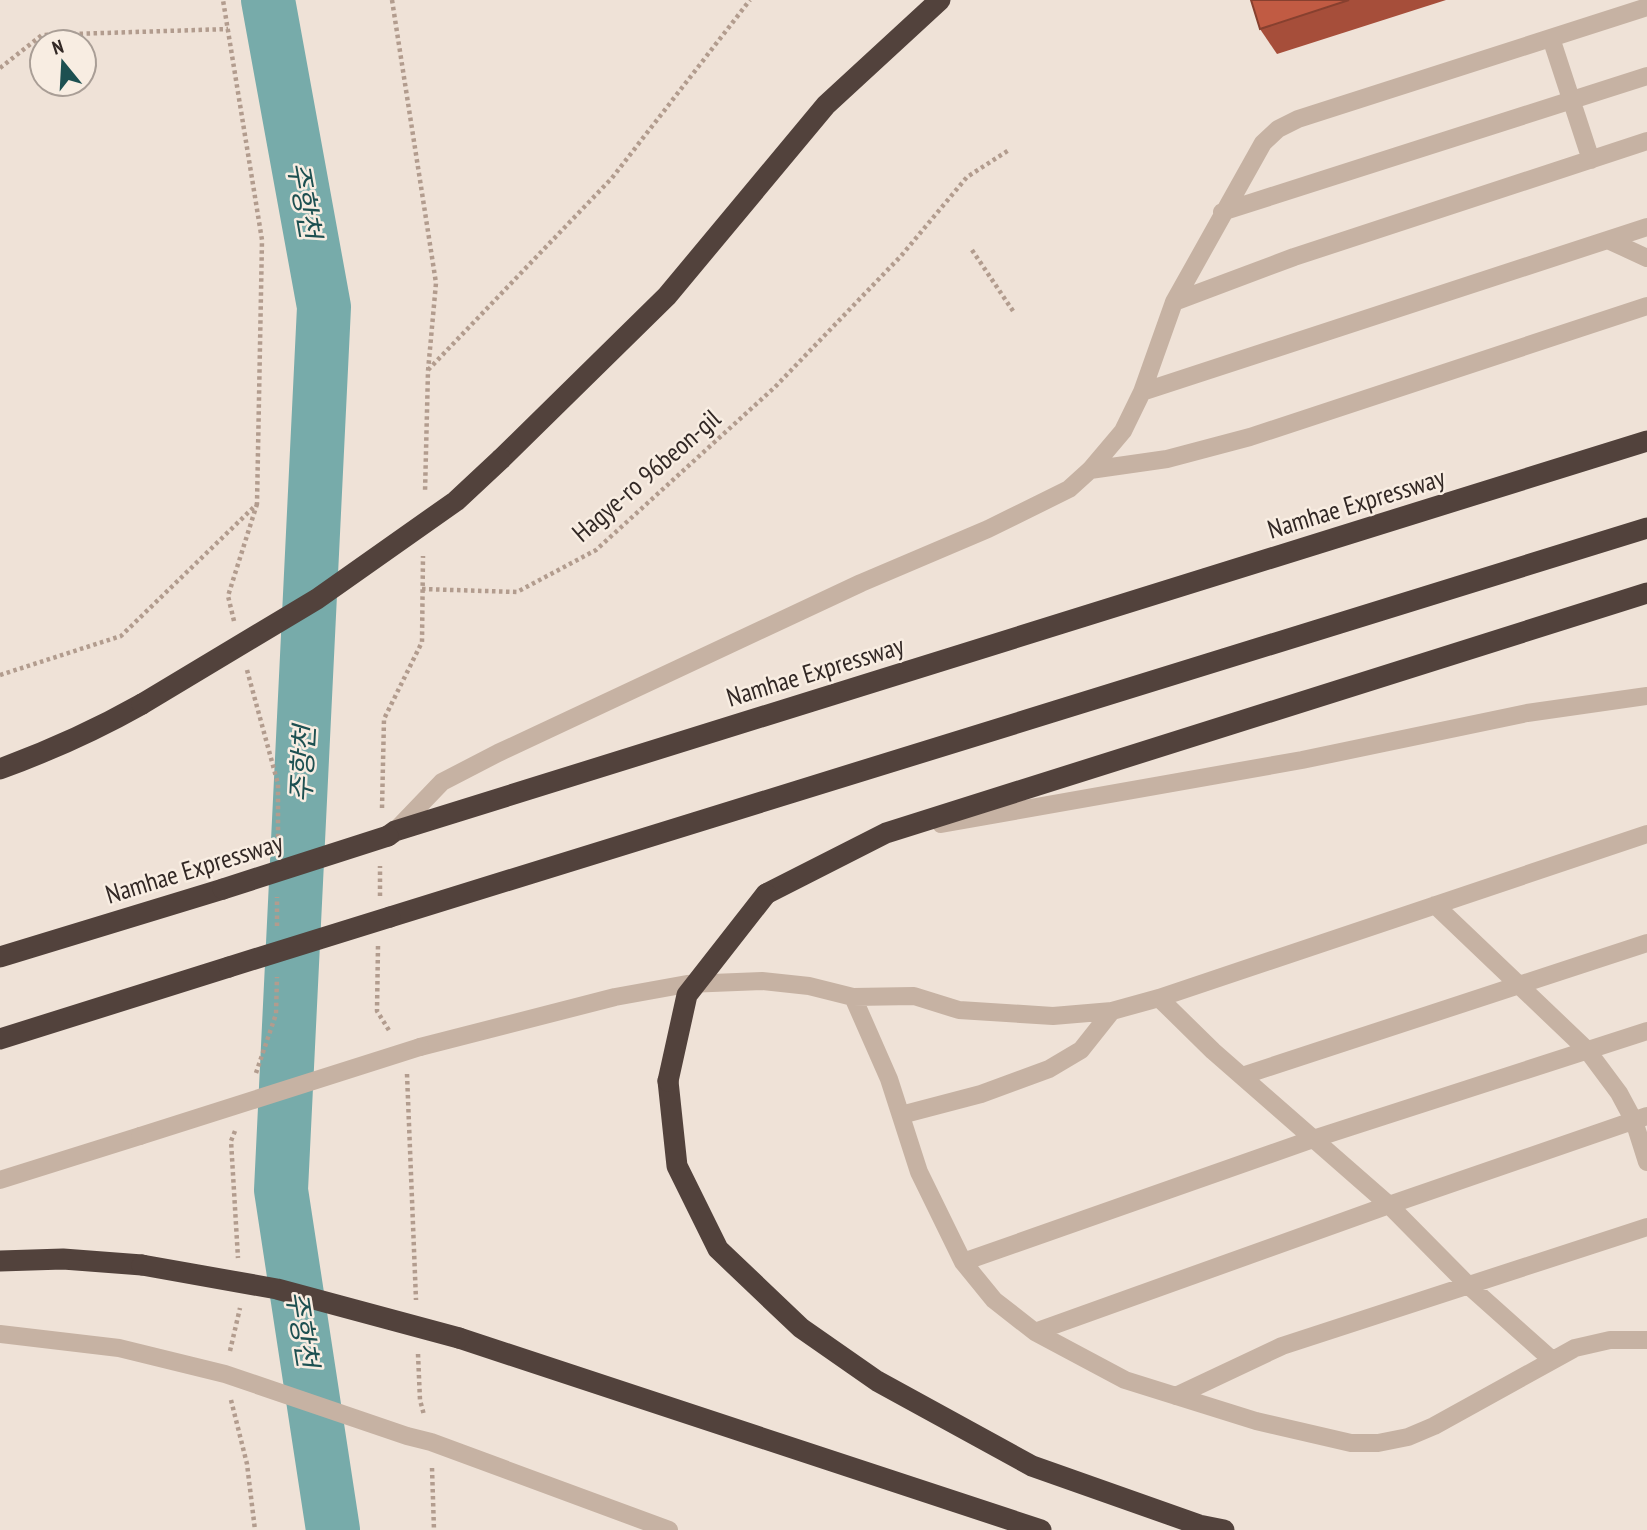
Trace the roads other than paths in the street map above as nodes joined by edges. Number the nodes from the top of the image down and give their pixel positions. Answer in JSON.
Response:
{"nodes":[{"id":1,"x":940,"y":0,"type":"edge"},
{"id":2,"x":1647,"y":7,"type":"edge"},
{"id":3,"x":1551,"y":38,"type":"junction"},
{"id":4,"x":1647,"y":76,"type":"edge"},
{"id":5,"x":1572,"y":100,"type":"junction"},
{"id":6,"x":1647,"y":141,"type":"edge"},
{"id":7,"x":1591,"y":160,"type":"junction"},
{"id":8,"x":1222,"y":212,"type":"junction"},
{"id":9,"x":1647,"y":227,"type":"edge"},
{"id":10,"x":1608,"y":240,"type":"junction"},
{"id":11,"x":1647,"y":258,"type":"edge"},
{"id":12,"x":1174,"y":302,"type":"junction"},
{"id":13,"x":1647,"y":306,"type":"edge"},
{"id":14,"x":1142,"y":392,"type":"junction"},
{"id":15,"x":1647,"y":441,"type":"edge"},
{"id":16,"x":1090,"y":470,"type":"junction"},
{"id":17,"x":1647,"y":528,"type":"edge"},
{"id":18,"x":1647,"y":593,"type":"edge"},
{"id":19,"x":1647,"y":696,"type":"edge"},
{"id":20,"x":0,"y":769,"type":"edge"},
{"id":21,"x":391,"y":833,"type":"junction"},
{"id":22,"x":886,"y":833,"type":"junction"},
{"id":23,"x":1647,"y":834,"type":"edge"},
{"id":24,"x":1435,"y":905,"type":"junction"},
{"id":25,"x":1647,"y":943,"type":"edge"},
{"id":26,"x":0,"y":957,"type":"edge"},
{"id":27,"x":1520,"y":985,"type":"junction"},
{"id":28,"x":853,"y":997,"type":"junction"},
{"id":29,"x":1159,"y":998,"type":"junction"},
{"id":30,"x":1112,"y":1011,"type":"junction"},
{"id":31,"x":1647,"y":1031,"type":"edge"},
{"id":32,"x":0,"y":1039,"type":"edge"},
{"id":33,"x":1587,"y":1050,"type":"junction"},
{"id":34,"x":1242,"y":1076,"type":"junction"},
{"id":35,"x":901,"y":1115,"type":"junction"},
{"id":36,"x":1641,"y":1119,"type":"edge"},
{"id":37,"x":1313,"y":1139,"type":"junction"},
{"id":38,"x":1647,"y":1162,"type":"edge"},
{"id":39,"x":0,"y":1180,"type":"edge"},
{"id":40,"x":1390,"y":1205,"type":"junction"},
{"id":41,"x":1647,"y":1227,"type":"edge"},
{"id":42,"x":0,"y":1261,"type":"edge"},
{"id":43,"x":963,"y":1262,"type":"junction"},
{"id":44,"x":1468,"y":1285,"type":"junction"},
{"id":45,"x":1035,"y":1332,"type":"junction"},
{"id":46,"x":0,"y":1334,"type":"edge"},
{"id":47,"x":1647,"y":1340,"type":"edge"},
{"id":48,"x":1552,"y":1360,"type":"junction"},
{"id":49,"x":1176,"y":1396,"type":"junction"},
{"id":50,"x":669,"y":1530,"type":"edge"},
{"id":51,"x":1041,"y":1530,"type":"edge"},
{"id":52,"x":1224,"y":1530,"type":"edge"}],
"edges":[{"from":1,"to":20,"type":"highway","bridge":true},
{"from":2,"to":3,"type":"street"},
{"from":3,"to":5,"type":"street"},
{"from":3,"to":8,"type":"street"},
{"from":4,"to":5,"type":"street"},
{"from":5,"to":7,"type":"street"},
{"from":5,"to":8,"type":"street"},
{"from":6,"to":7,"type":"street"},
{"from":7,"to":12,"type":"street"},
{"from":8,"to":12,"type":"street"},
{"from":9,"to":10,"type":"street"},
{"from":10,"to":11,"type":"street"},
{"from":10,"to":14,"type":"street"},
{"from":12,"to":14,"type":"street"},
{"from":13,"to":16,"type":"street"},
{"from":14,"to":16,"type":"street"},
{"from":15,"to":21,"type":"highway","name":"Namhae Expressway"},
{"from":16,"to":21,"type":"street"},
{"from":17,"to":32,"type":"highway","bridge":true},
{"from":18,"to":22,"type":"highway"},
{"from":19,"to":22,"type":"street"},
{"from":21,"to":26,"type":"highway","name":"Namhae Expressway","bridge":true},
{"from":22,"to":52,"type":"highway","bridge":true},
{"from":23,"to":24,"type":"street"},
{"from":24,"to":27,"type":"street"},
{"from":24,"to":29,"type":"street"},
{"from":25,"to":27,"type":"street"},
{"from":27,"to":33,"type":"street"},
{"from":27,"to":34,"type":"street"},
{"from":28,"to":30,"type":"street"},
{"from":28,"to":35,"type":"street"},
{"from":28,"to":39,"type":"street","bridge":true},
{"from":29,"to":30,"type":"street"},
{"from":29,"to":34,"type":"street"},
{"from":30,"to":35,"type":"street"},
{"from":31,"to":33,"type":"street"},
{"from":33,"to":36,"type":"street"},
{"from":33,"to":37,"type":"street"},
{"from":34,"to":37,"type":"street"},
{"from":35,"to":43,"type":"street"},
{"from":36,"to":38,"type":"street"},
{"from":36,"to":40,"type":"street"},
{"from":37,"to":40,"type":"street"},
{"from":37,"to":43,"type":"street"},
{"from":40,"to":44,"type":"street"},
{"from":40,"to":45,"type":"street"},
{"from":41,"to":44,"type":"street"},
{"from":42,"to":51,"type":"highway","bridge":true},
{"from":43,"to":45,"type":"street"},
{"from":44,"to":48,"type":"street"},
{"from":44,"to":49,"type":"street"},
{"from":45,"to":49,"type":"street"},
{"from":46,"to":50,"type":"street"},
{"from":47,"to":48,"type":"street"},
{"from":48,"to":49,"type":"street"}]}
